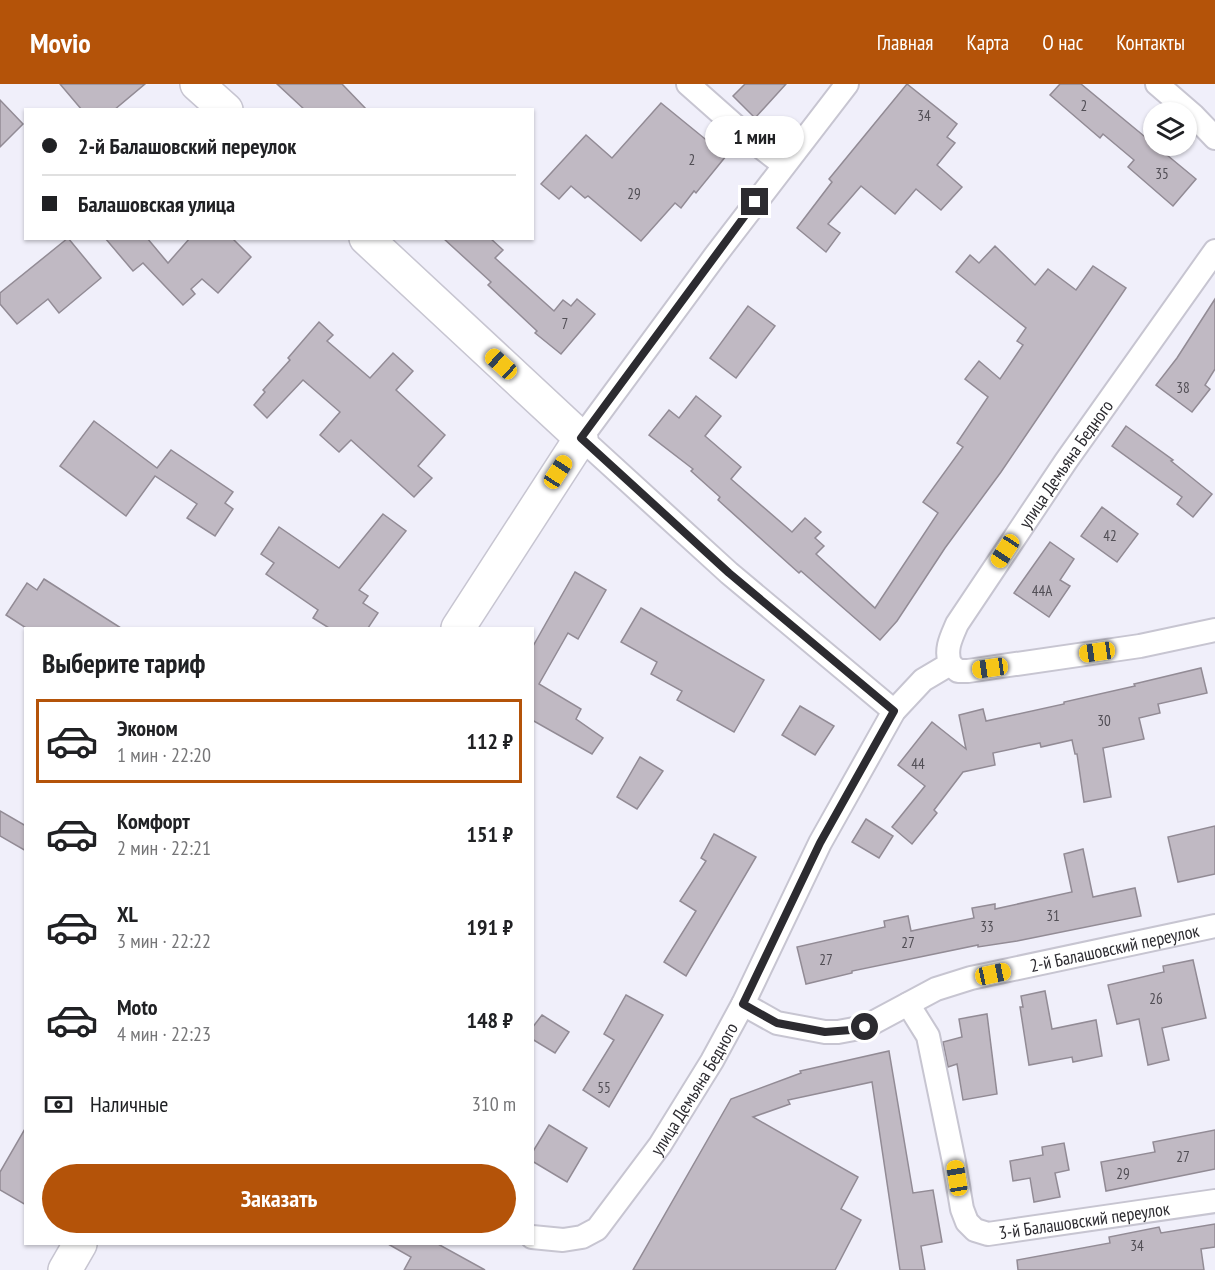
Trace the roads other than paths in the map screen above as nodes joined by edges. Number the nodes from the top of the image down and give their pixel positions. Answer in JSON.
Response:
{"nodes":[{"id":1,"x":197,"y":84,"type":"edge"},
{"id":2,"x":688,"y":84,"type":"edge"},
{"id":3,"x":847,"y":84,"type":"edge"},
{"id":4,"x":1157,"y":84,"type":"edge"},
{"id":5,"x":224,"y":108,"type":"edge"},
{"id":6,"x":1215,"y":138,"type":"edge"},
{"id":7,"x":784,"y":165,"type":"junction"},
{"id":8,"x":368,"y":240,"type":"edge"},
{"id":9,"x":1215,"y":251,"type":"edge"},
{"id":10,"x":581,"y":438,"type":"junction"},
{"id":11,"x":459,"y":627,"type":"edge"},
{"id":12,"x":1215,"y":630,"type":"edge"},
{"id":13,"x":950,"y":664,"type":"junction"},
{"id":14,"x":894,"y":711,"type":"junction"},
{"id":15,"x":1215,"y":926,"type":"edge"},
{"id":16,"x":743,"y":1004,"type":"junction"},
{"id":17,"x":908,"y":1004,"type":"junction"},
{"id":18,"x":1215,"y":1201,"type":"edge"},
{"id":19,"x":534,"y":1237,"type":"edge"},
{"id":20,"x":79,"y":1245,"type":"edge"},
{"id":21,"x":64,"y":1270,"type":"edge"}],
"edges":[{"from":1,"to":5,"type":"street"},
{"from":2,"to":7,"type":"street"},
{"from":3,"to":7,"type":"street"},
{"from":4,"to":6,"type":"street"},
{"from":7,"to":10,"type":"street"},
{"from":8,"to":10,"type":"street"},
{"from":9,"to":13,"type":"street","name":"улица Демьяна Бедного"},
{"from":10,"to":11,"type":"street"},
{"from":10,"to":14,"type":"street"},
{"from":12,"to":13,"type":"street"},
{"from":13,"to":14,"type":"street","name":"улица Демьяна Бедного"},
{"from":14,"to":16,"type":"street","name":"улица Демьяна Бедного"},
{"from":15,"to":17,"type":"street","name":"2-й Балашовский переулок"},
{"from":16,"to":17,"type":"street","name":"2-й Балашовский переулок"},
{"from":16,"to":19,"type":"street","name":"улица Демьяна Бедного"},
{"from":17,"to":18,"type":"street","name":"3-й Балашовский переулок"},
{"from":20,"to":21,"type":"street"}]}
